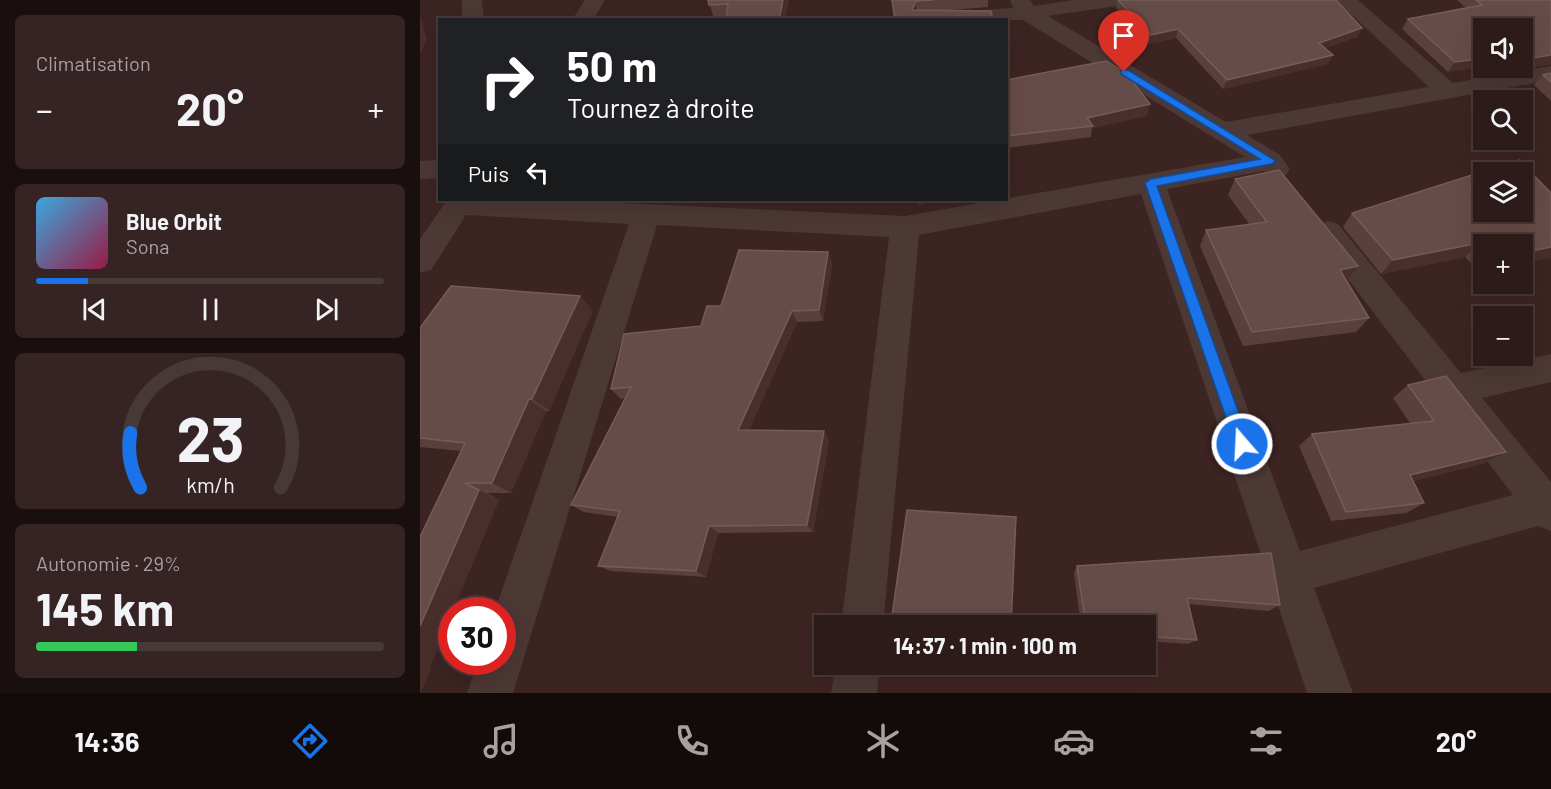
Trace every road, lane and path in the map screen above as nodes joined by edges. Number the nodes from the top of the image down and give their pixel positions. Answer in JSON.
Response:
{"nodes":[{"id":1,"x":472,"y":0,"type":"edge"},
{"id":2,"x":595,"y":0,"type":"edge"},
{"id":3,"x":1117,"y":0,"type":"edge"},
{"id":4,"x":1346,"y":0,"type":"edge"},
{"id":5,"x":1024,"y":7,"type":"edge"},
{"id":6,"x":473,"y":18,"type":"edge"},
{"id":7,"x":583,"y":18,"type":"edge"},
{"id":8,"x":940,"y":18,"type":"edge"},
{"id":9,"x":1551,"y":73,"type":"edge"},
{"id":10,"x":1447,"y":90,"type":"junction"},
{"id":11,"x":1222,"y":131,"type":"junction"},
{"id":12,"x":1271,"y":161,"type":"junction"},
{"id":13,"x":438,"y":169,"type":"edge"},
{"id":14,"x":420,"y":170,"type":"edge"},
{"id":15,"x":1151,"y":183,"type":"junction"},
{"id":16,"x":1293,"y":188,"type":"edge"},
{"id":17,"x":460,"y":202,"type":"edge"},
{"id":18,"x":646,"y":214,"type":"junction"},
{"id":19,"x":1314,"y":216,"type":"edge"},
{"id":20,"x":904,"y":227,"type":"junction"},
{"id":21,"x":420,"y":262,"type":"edge"},
{"id":22,"x":1536,"y":371,"type":"edge"},
{"id":23,"x":1454,"y":390,"type":"junction"},
{"id":24,"x":1551,"y":392,"type":"edge"},
{"id":25,"x":1548,"y":509,"type":"edge"},
{"id":26,"x":1288,"y":574,"type":"junction"},
{"id":27,"x":516,"y":612,"type":"edge"},
{"id":28,"x":863,"y":615,"type":"edge"},
{"id":29,"x":496,"y":675,"type":"edge"},
{"id":30,"x":856,"y":675,"type":"edge"},
{"id":31,"x":490,"y":693,"type":"edge"},
{"id":32,"x":854,"y":693,"type":"edge"},
{"id":33,"x":1330,"y":693,"type":"edge"}],
"edges":[{"from":1,"to":6,"type":"street"},
{"from":2,"to":7,"type":"street"},
{"from":3,"to":5,"type":"street"},
{"from":4,"to":10,"type":"street"},
{"from":5,"to":8,"type":"street"},
{"from":5,"to":11,"type":"street"},
{"from":9,"to":10,"type":"street"},
{"from":10,"to":11,"type":"street"},
{"from":11,"to":12,"type":"street"},
{"from":12,"to":15,"type":"street"},
{"from":12,"to":16,"type":"street"},
{"from":13,"to":14,"type":"street"},
{"from":15,"to":20,"type":"street"},
{"from":15,"to":26,"type":"street"},
{"from":17,"to":18,"type":"street"},
{"from":17,"to":21,"type":"street"},
{"from":18,"to":20,"type":"street"},
{"from":18,"to":27,"type":"street"},
{"from":19,"to":23,"type":"street"},
{"from":20,"to":28,"type":"street"},
{"from":22,"to":23,"type":"street"},
{"from":22,"to":24,"type":"street"},
{"from":23,"to":25,"type":"street"},
{"from":25,"to":26,"type":"street"},
{"from":26,"to":33,"type":"street"},
{"from":29,"to":31,"type":"street"},
{"from":30,"to":32,"type":"street"}]}
